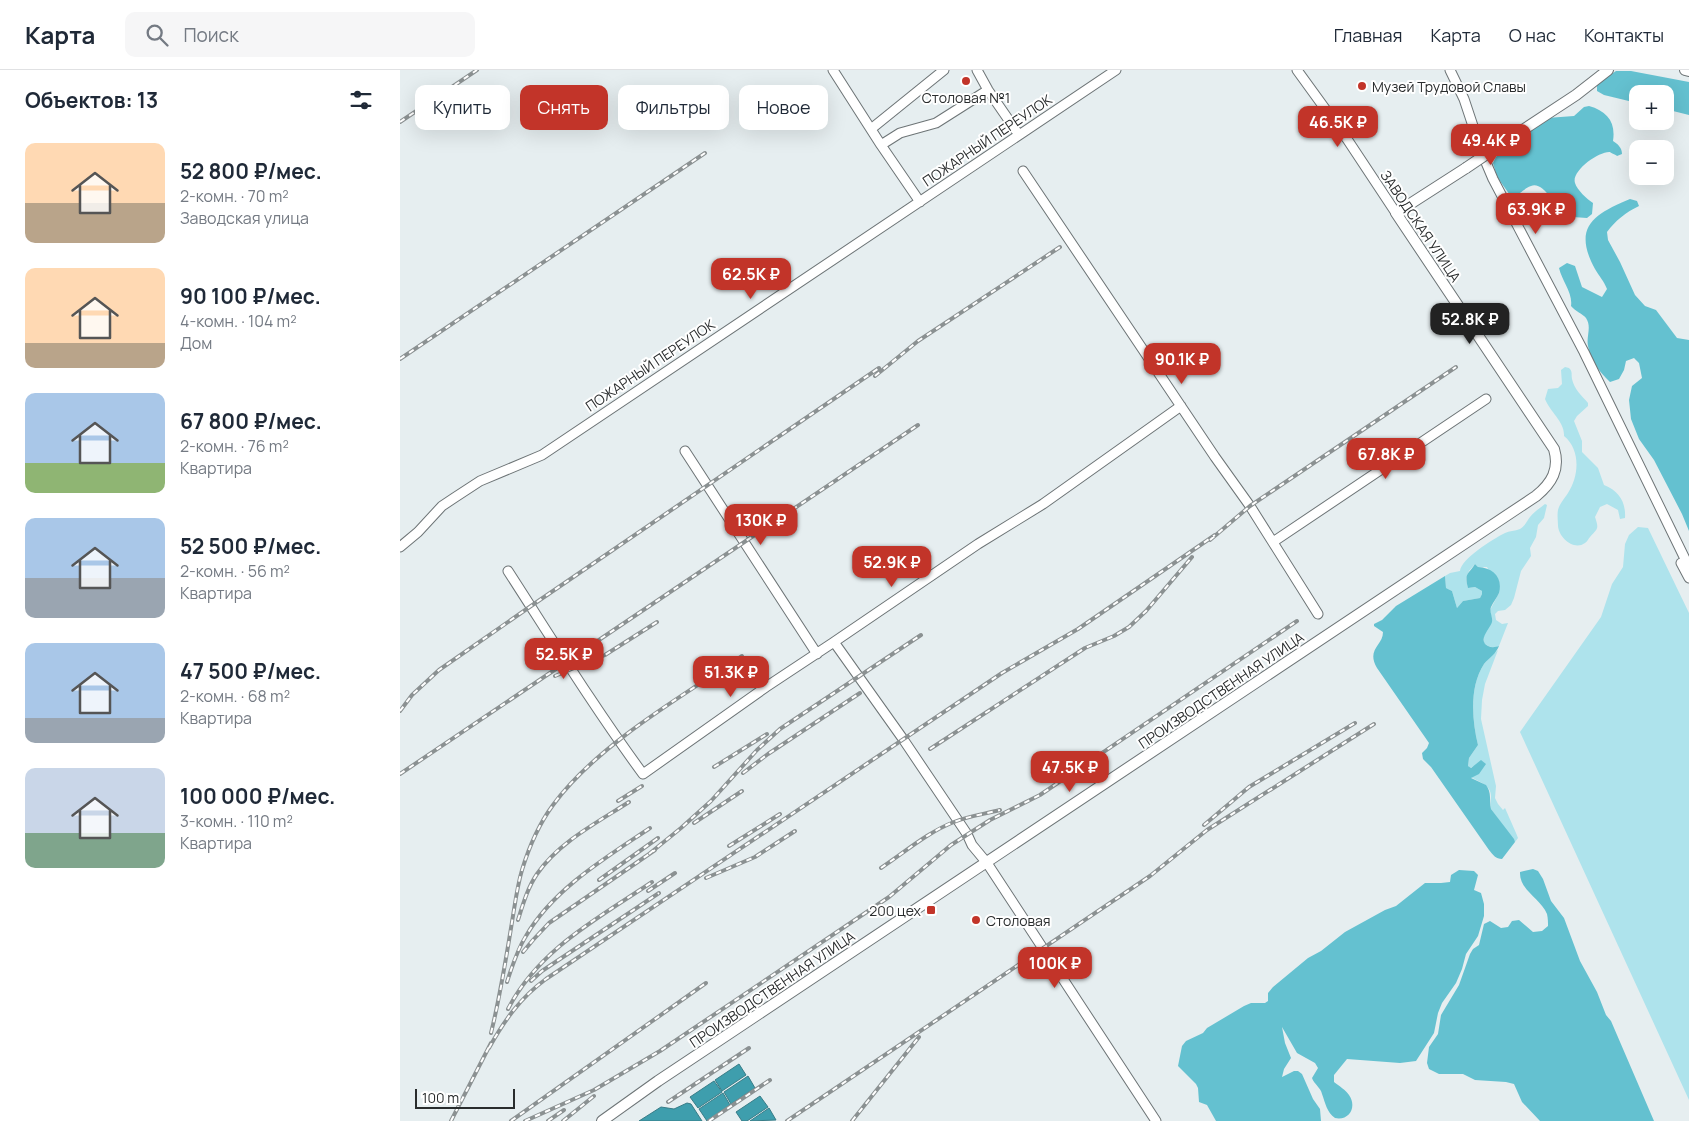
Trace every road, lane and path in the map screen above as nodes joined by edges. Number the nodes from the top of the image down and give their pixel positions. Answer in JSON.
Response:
{"nodes":[{"id":1,"x":833,"y":70,"type":"edge"},
{"id":2,"x":944,"y":70,"type":"edge"},
{"id":3,"x":976,"y":70,"type":"edge"},
{"id":4,"x":1116,"y":70,"type":"edge"},
{"id":5,"x":1297,"y":70,"type":"edge"},
{"id":6,"x":1450,"y":70,"type":"edge"},
{"id":7,"x":1608,"y":70,"type":"edge"},
{"id":8,"x":1685,"y":70,"type":"edge"},
{"id":9,"x":1689,"y":71,"type":"edge"},
{"id":10,"x":988,"y":90,"type":"junction"},
{"id":11,"x":871,"y":129,"type":"junction"},
{"id":12,"x":1019,"y":135,"type":"junction"},
{"id":13,"x":881,"y":145,"type":"junction"},
{"id":14,"x":1023,"y":171,"type":"dead end"},
{"id":15,"x":920,"y":202,"type":"junction"},
{"id":16,"x":1396,"y":213,"type":"junction"},
{"id":17,"x":1581,"y":360,"type":"dead end"},
{"id":18,"x":1486,"y":399,"type":"dead end"},
{"id":19,"x":1181,"y":406,"type":"junction"},
{"id":20,"x":1609,"y":406,"type":"junction"},
{"id":21,"x":685,"y":451,"type":"dead end"},
{"id":22,"x":1637,"y":473,"type":"junction"},
{"id":23,"x":1553,"y":478,"type":"joint"},
{"id":24,"x":1273,"y":542,"type":"junction"},
{"id":25,"x":400,"y":547,"type":"edge"},
{"id":26,"x":1689,"y":567,"type":"edge"},
{"id":27,"x":508,"y":571,"type":"dead end"},
{"id":28,"x":1689,"y":578,"type":"edge"},
{"id":29,"x":1318,"y":614,"type":"dead end"},
{"id":30,"x":834,"y":642,"type":"junction"},
{"id":31,"x":817,"y":654,"type":"junction"},
{"id":32,"x":986,"y":863,"type":"junction"},
{"id":33,"x":602,"y":1121,"type":"edge"},
{"id":34,"x":1156,"y":1121,"type":"edge"}],
"edges":[{"from":1,"to":11,"type":"street"},
{"from":2,"to":11,"type":"street"},
{"from":3,"to":10,"type":"street"},
{"from":4,"to":12,"type":"street","name":"ПОЖАРНЫЙ ПЕРЕУЛОК"},
{"from":5,"to":16,"type":"street","name":"ЗАВОДСКАЯ УЛИЦА"},
{"from":6,"to":20,"type":"street"},
{"from":7,"to":16,"type":"main road","bridge":true},
{"from":8,"to":9,"type":"main road"},
{"from":10,"to":12,"type":"street"},
{"from":10,"to":13,"type":"street"},
{"from":11,"to":13,"type":"street"},
{"from":12,"to":15,"type":"street","name":"ПОЖАРНЫЙ ПЕРЕУЛОК"},
{"from":13,"to":15,"type":"street"},
{"from":14,"to":19,"type":"street"},
{"from":15,"to":25,"type":"street","name":"ПОЖАРНЫЙ ПЕРЕУЛОК"},
{"from":16,"to":23,"type":"main road","name":"ЗАВОДСКАЯ УЛИЦА"},
{"from":17,"to":22,"type":"street"},
{"from":18,"to":24,"type":"street"},
{"from":19,"to":24,"type":"street"},
{"from":19,"to":30,"type":"street"},
{"from":20,"to":22,"type":"street"},
{"from":20,"to":26,"type":"street"},
{"from":21,"to":31,"type":"street"},
{"from":22,"to":28,"type":"street"},
{"from":23,"to":32,"type":"main road","name":"ПРОИЗВОДСТВЕННАЯ УЛИЦА"},
{"from":24,"to":29,"type":"street"},
{"from":27,"to":31,"type":"street"},
{"from":30,"to":31,"type":"street"},
{"from":30,"to":32,"type":"street"},
{"from":32,"to":33,"type":"main road","name":"ПРОИЗВОДСТВЕННАЯ УЛИЦА"},
{"from":32,"to":34,"type":"street"}]}
